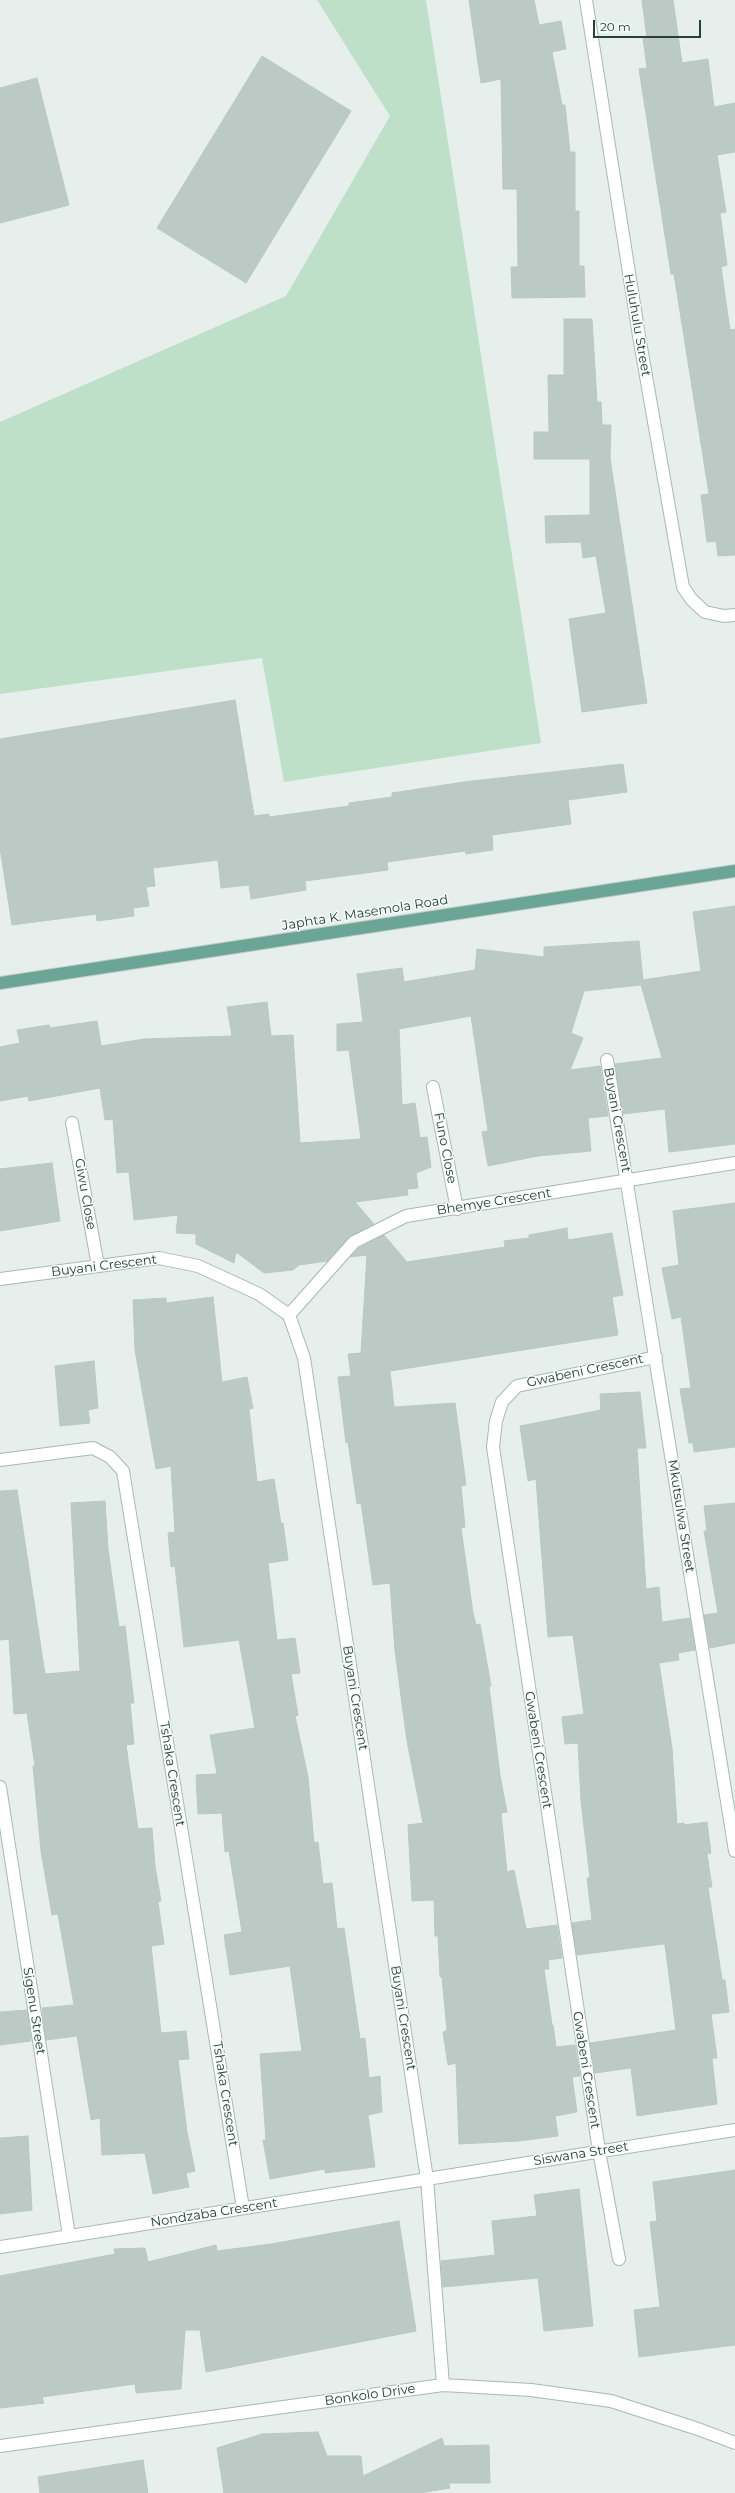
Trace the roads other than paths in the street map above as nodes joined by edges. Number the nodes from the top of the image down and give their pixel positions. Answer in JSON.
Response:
{"nodes":[{"id":1,"x":586,"y":0,"type":"edge"},
{"id":2,"x":735,"y":615,"type":"edge"},
{"id":3,"x":735,"y":871,"type":"edge"},
{"id":4,"x":0,"y":983,"type":"edge"},
{"id":5,"x":607,"y":1060,"type":"dead end"},
{"id":6,"x":433,"y":1087,"type":"dead end"},
{"id":7,"x":72,"y":1123,"type":"dead end"},
{"id":8,"x":735,"y":1162,"type":"edge"},
{"id":9,"x":627,"y":1180,"type":"junction"},
{"id":10,"x":457,"y":1209,"type":"junction"},
{"id":11,"x":98,"y":1266,"type":"junction"},
{"id":12,"x":0,"y":1279,"type":"edge"},
{"id":13,"x":289,"y":1314,"type":"junction"},
{"id":14,"x":656,"y":1357,"type":"junction"},
{"id":15,"x":0,"y":1460,"type":"edge"},
{"id":16,"x":0,"y":1786,"type":"edge"},
{"id":17,"x":735,"y":1851,"type":"edge"},
{"id":18,"x":735,"y":2130,"type":"edge"},
{"id":19,"x":599,"y":2151,"type":"junction"},
{"id":20,"x":427,"y":2179,"type":"junction"},
{"id":21,"x":243,"y":2208,"type":"junction"},
{"id":22,"x":69,"y":2236,"type":"junction"},
{"id":23,"x":0,"y":2247,"type":"edge"},
{"id":24,"x":619,"y":2259,"type":"dead end"},
{"id":25,"x":443,"y":2385,"type":"junction"},
{"id":26,"x":735,"y":2444,"type":"edge"},
{"id":27,"x":0,"y":2446,"type":"edge"}],
"edges":[{"from":1,"to":2,"type":"street","name":"Huluhulu Street"},
{"from":3,"to":4,"type":"main road","name":"Japhta K. Masemola Road"},
{"from":5,"to":9,"type":"street","name":"Buyani Crescent"},
{"from":6,"to":10,"type":"street","name":"Funo Close"},
{"from":7,"to":11,"type":"street","name":"Giwu Close"},
{"from":8,"to":9,"type":"street","name":"Bhemye Crescent"},
{"from":9,"to":10,"type":"street","name":"Bhemye Crescent"},
{"from":9,"to":14,"type":"street","name":"Mkutsulwa Street"},
{"from":10,"to":13,"type":"street","name":"Bhemye Crescent"},
{"from":11,"to":12,"type":"street","name":"Buyani Crescent"},
{"from":11,"to":13,"type":"street","name":"Buyani Crescent"},
{"from":13,"to":20,"type":"street","name":"Buyani Crescent"},
{"from":14,"to":17,"type":"street","name":"Mkutsulwa Street"},
{"from":14,"to":19,"type":"street","name":"Gwabeni Crescent"},
{"from":15,"to":21,"type":"street","name":"Tshaka Crescent"},
{"from":16,"to":22,"type":"street","name":"Sigenu Street"},
{"from":18,"to":19,"type":"street","name":"Siswana Street"},
{"from":19,"to":20,"type":"street","name":"Siswana Street"},
{"from":19,"to":24,"type":"street","name":"Gwabeni Crescent"},
{"from":20,"to":21,"type":"street","name":"Nondzaba Crescent"},
{"from":20,"to":25,"type":"street","name":"Buyani Crescent"},
{"from":21,"to":22,"type":"street","name":"Nondzaba Crescent"},
{"from":22,"to":23,"type":"street","name":"Nondzaba Crescent"},
{"from":25,"to":26,"type":"street","name":"Bonkolo Drive"},
{"from":25,"to":27,"type":"street","name":"Bonkolo Drive"}]}
